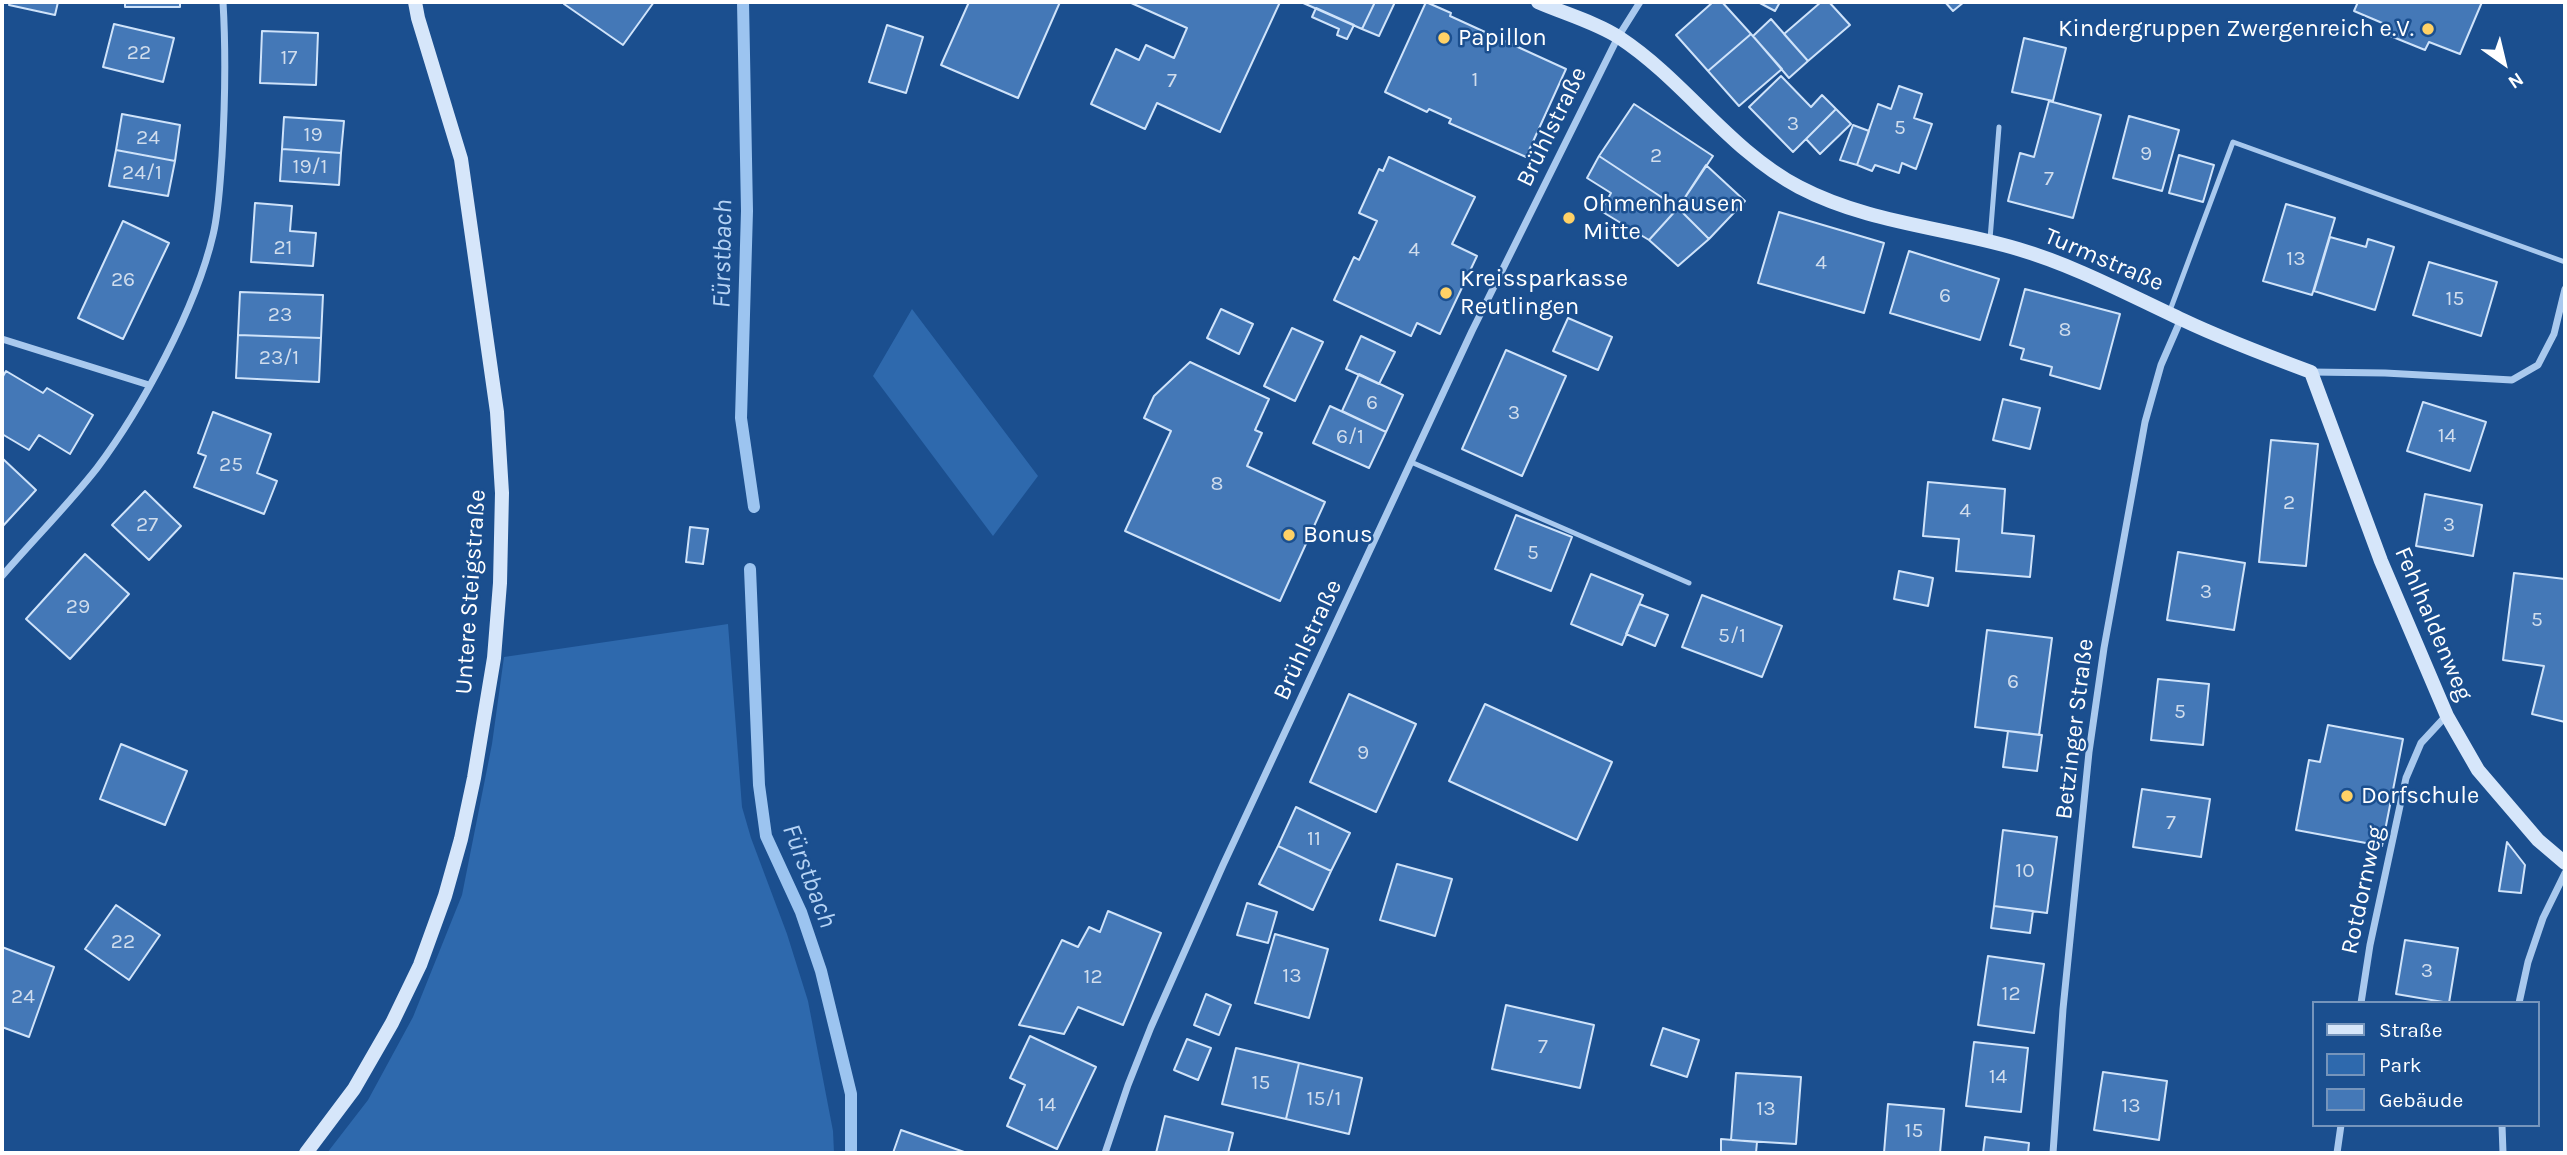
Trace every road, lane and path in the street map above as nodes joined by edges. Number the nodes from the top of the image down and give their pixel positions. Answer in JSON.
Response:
{"nodes":[{"id":1,"x":223,"y":2,"type":"edge"},
{"id":2,"x":415,"y":2,"type":"edge"},
{"id":3,"x":1538,"y":2,"type":"edge"},
{"id":4,"x":1640,"y":2,"type":"edge"},
{"id":5,"x":1618,"y":37,"type":"junction"},
{"id":6,"x":1999,"y":127,"type":"dead end"},
{"id":7,"x":1990,"y":242,"type":"junction"},
{"id":8,"x":2565,"y":262,"type":"edge"},
{"id":9,"x":2565,"y":289,"type":"edge"},
{"id":10,"x":2175,"y":316,"type":"junction"},
{"id":11,"x":2,"y":339,"type":"edge"},
{"id":12,"x":2311,"y":372,"type":"junction"},
{"id":13,"x":149,"y":385,"type":"junction"},
{"id":14,"x":1411,"y":462,"type":"junction"},
{"id":15,"x":2,"y":576,"type":"edge"},
{"id":16,"x":1689,"y":583,"type":"dead end"},
{"id":17,"x":2447,"y":716,"type":"junction"},
{"id":18,"x":2565,"y":863,"type":"edge"},
{"id":19,"x":2565,"y":873,"type":"edge"},
{"id":20,"x":2361,"y":1001,"type":"edge"},
{"id":21,"x":2519,"y":1001,"type":"edge"},
{"id":22,"x":2341,"y":1127,"type":"edge"},
{"id":23,"x":2502,"y":1127,"type":"edge"},
{"id":24,"x":306,"y":1153,"type":"edge"},
{"id":25,"x":1105,"y":1153,"type":"edge"},
{"id":26,"x":2053,"y":1153,"type":"edge"},
{"id":27,"x":2337,"y":1153,"type":"edge"},
{"id":28,"x":2503,"y":1153,"type":"edge"}],
"edges":[{"from":1,"to":13,"type":"street"},
{"from":2,"to":24,"type":"street","name":"Untere Steigstraße"},
{"from":3,"to":5,"type":"street","name":"Turmstraße"},
{"from":4,"to":5,"type":"street","name":"Brühlstraße"},
{"from":5,"to":7,"type":"street","name":"Turmstraße"},
{"from":5,"to":14,"type":"street","name":"Brühlstraße"},
{"from":6,"to":7,"type":"lane"},
{"from":7,"to":10,"type":"street","name":"Turmstraße"},
{"from":8,"to":10,"type":"lane"},
{"from":9,"to":12,"type":"street","name":"Turmstraße"},
{"from":10,"to":12,"type":"street","name":"Turmstraße"},
{"from":10,"to":26,"type":"street","name":"Betzinger Straße"},
{"from":11,"to":13,"type":"street"},
{"from":12,"to":17,"type":"street","name":"Fehlhaldenweg"},
{"from":13,"to":15,"type":"street"},
{"from":14,"to":16,"type":"lane"},
{"from":14,"to":25,"type":"street","name":"Brühlstraße"},
{"from":17,"to":18,"type":"street","name":"Fehlhaldenweg"},
{"from":17,"to":20,"type":"street","name":"Rotdornweg"},
{"from":19,"to":21,"type":"street"},
{"from":22,"to":27,"type":"street"},
{"from":23,"to":28,"type":"street"}]}
